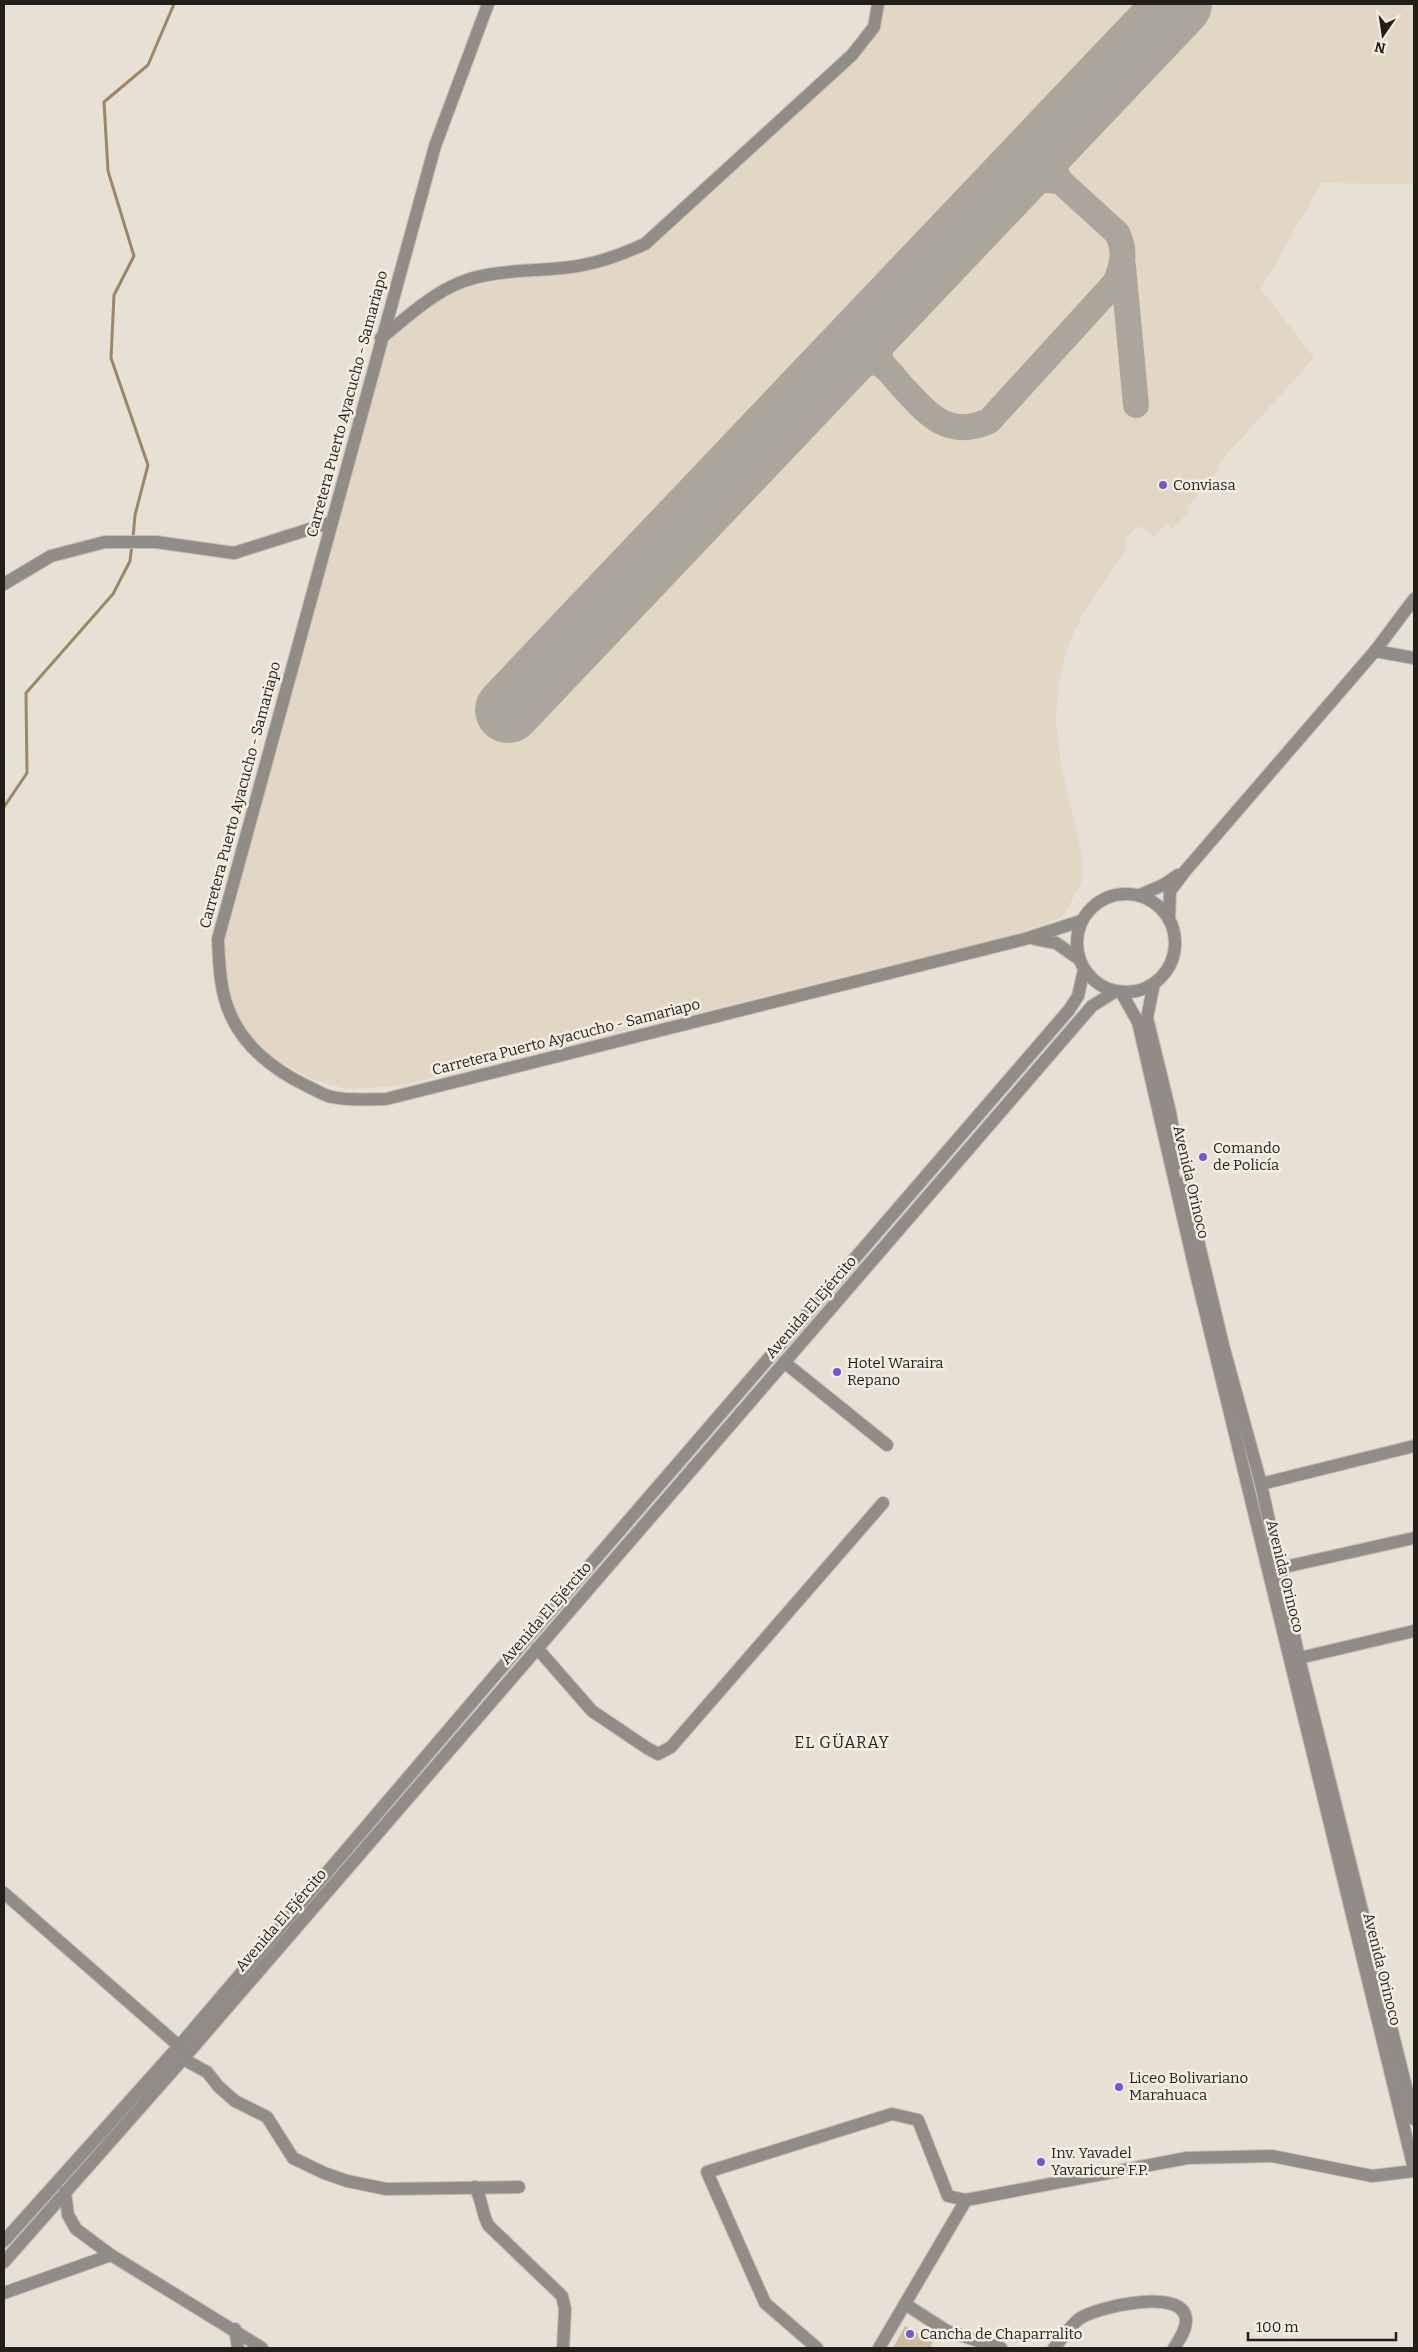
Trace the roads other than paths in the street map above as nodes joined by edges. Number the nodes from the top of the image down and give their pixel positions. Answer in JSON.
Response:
{"nodes":[{"id":1,"x":488,"y":4,"type":"edge"},
{"id":2,"x":878,"y":4,"type":"edge"},
{"id":3,"x":381,"y":338,"type":"junction"},
{"id":4,"x":332,"y":522,"type":"junction"},
{"id":5,"x":4,"y":584,"type":"edge"},
{"id":6,"x":1414,"y":599,"type":"edge"},
{"id":7,"x":1375,"y":651,"type":"junction"},
{"id":8,"x":1414,"y":658,"type":"edge"},
{"id":9,"x":1186,"y":870,"type":"junction"},
{"id":10,"x":1140,"y":895,"type":"junction"},
{"id":11,"x":1170,"y":920,"type":"junction"},
{"id":12,"x":1081,"y":921,"type":"junction"},
{"id":13,"x":1025,"y":939,"type":"junction"},
{"id":14,"x":1082,"y":964,"type":"junction"},
{"id":15,"x":1154,"y":983,"type":"junction"},
{"id":16,"x":1119,"y":991,"type":"junction"},
{"id":17,"x":784,"y":1362,"type":"junction"},
{"id":18,"x":887,"y":1445,"type":"dead end"},
{"id":19,"x":1414,"y":1446,"type":"edge"},
{"id":20,"x":1261,"y":1484,"type":"junction"},
{"id":21,"x":883,"y":1503,"type":"dead end"},
{"id":22,"x":1414,"y":1538,"type":"edge"},
{"id":23,"x":1280,"y":1568,"type":"junction"},
{"id":24,"x":1414,"y":1632,"type":"edge"},
{"id":25,"x":537,"y":1648,"type":"junction"},
{"id":26,"x":1294,"y":1659,"type":"junction"},
{"id":27,"x":4,"y":1893,"type":"edge"},
{"id":28,"x":180,"y":2046,"type":"junction"},
{"id":29,"x":183,"y":2059,"type":"junction"},
{"id":30,"x":1414,"y":2119,"type":"edge"},
{"id":31,"x":1414,"y":2170,"type":"edge"},
{"id":32,"x":518,"y":2187,"type":"dead end"},
{"id":33,"x":475,"y":2188,"type":"junction"},
{"id":34,"x":65,"y":2192,"type":"junction"},
{"id":35,"x":966,"y":2200,"type":"junction"},
{"id":36,"x":4,"y":2241,"type":"edge"},
{"id":37,"x":111,"y":2255,"type":"junction"},
{"id":38,"x":4,"y":2262,"type":"edge"},
{"id":39,"x":4,"y":2293,"type":"edge"},
{"id":40,"x":905,"y":2304,"type":"junction"},
{"id":41,"x":235,"y":2330,"type":"junction"},
{"id":42,"x":238,"y":2348,"type":"edge"},
{"id":43,"x":262,"y":2348,"type":"edge"},
{"id":44,"x":563,"y":2348,"type":"edge"},
{"id":45,"x":817,"y":2348,"type":"edge"},
{"id":46,"x":879,"y":2348,"type":"edge"},
{"id":47,"x":1000,"y":2348,"type":"edge"},
{"id":48,"x":1054,"y":2348,"type":"edge"},
{"id":49,"x":1174,"y":2348,"type":"edge"}],
"edges":[{"from":1,"to":3,"type":"street","name":"Carretera Puerto Ayacucho - Samariapo"},
{"from":2,"to":3,"type":"street"},
{"from":3,"to":4,"type":"street","name":"Carretera Puerto Ayacucho - Samariapo"},
{"from":4,"to":5,"type":"street"},
{"from":4,"to":13,"type":"street","name":"Carretera Puerto Ayacucho - Samariapo"},
{"from":6,"to":7,"type":"street"},
{"from":7,"to":8,"type":"street"},
{"from":7,"to":9,"type":"street"},
{"from":9,"to":10,"type":"street"},
{"from":9,"to":11,"type":"street"},
{"from":10,"to":11,"type":"street"},
{"from":10,"to":12,"type":"street"},
{"from":11,"to":15,"type":"street"},
{"from":12,"to":13,"type":"street","name":"Carretera Puerto Ayacucho - Samariapo"},
{"from":12,"to":14,"type":"street"},
{"from":13,"to":14,"type":"street","name":"Carretera Puerto Ayacucho - Samariapo"},
{"from":14,"to":16,"type":"street"},
{"from":14,"to":28,"type":"street","name":"Avenida El Ejército"},
{"from":15,"to":16,"type":"street"},
{"from":15,"to":20,"type":"street","name":"Avenida Orinoco"},
{"from":16,"to":17,"type":"street","name":"Avenida El Ejército"},
{"from":16,"to":26,"type":"street","name":"Avenida Orinoco"},
{"from":17,"to":18,"type":"street"},
{"from":17,"to":25,"type":"street","name":"Avenida El Ejército"},
{"from":19,"to":20,"type":"street"},
{"from":20,"to":23,"type":"street","name":"Avenida Orinoco"},
{"from":21,"to":25,"type":"street"},
{"from":22,"to":23,"type":"street"},
{"from":23,"to":26,"type":"street","name":"Avenida Orinoco"},
{"from":24,"to":26,"type":"street"},
{"from":25,"to":29,"type":"street","name":"Avenida El Ejército"},
{"from":26,"to":30,"type":"street","name":"Avenida Orinoco"},
{"from":26,"to":31,"type":"street","name":"Avenida Orinoco"},
{"from":27,"to":28,"type":"street"},
{"from":28,"to":36,"type":"street","name":"Avenida El Ejército"},
{"from":29,"to":33,"type":"street"},
{"from":29,"to":34,"type":"street","name":"Avenida El Ejército"},
{"from":31,"to":35,"type":"street"},
{"from":32,"to":33,"type":"street"},
{"from":33,"to":44,"type":"street"},
{"from":34,"to":37,"type":"street"},
{"from":34,"to":38,"type":"street","name":"Avenida El Ejército"},
{"from":35,"to":40,"type":"street"},
{"from":35,"to":45,"type":"street"},
{"from":37,"to":39,"type":"street"},
{"from":37,"to":41,"type":"street"},
{"from":40,"to":46,"type":"street"},
{"from":40,"to":47,"type":"street"},
{"from":41,"to":42,"type":"street"},
{"from":41,"to":43,"type":"street"},
{"from":48,"to":49,"type":"street"}]}
